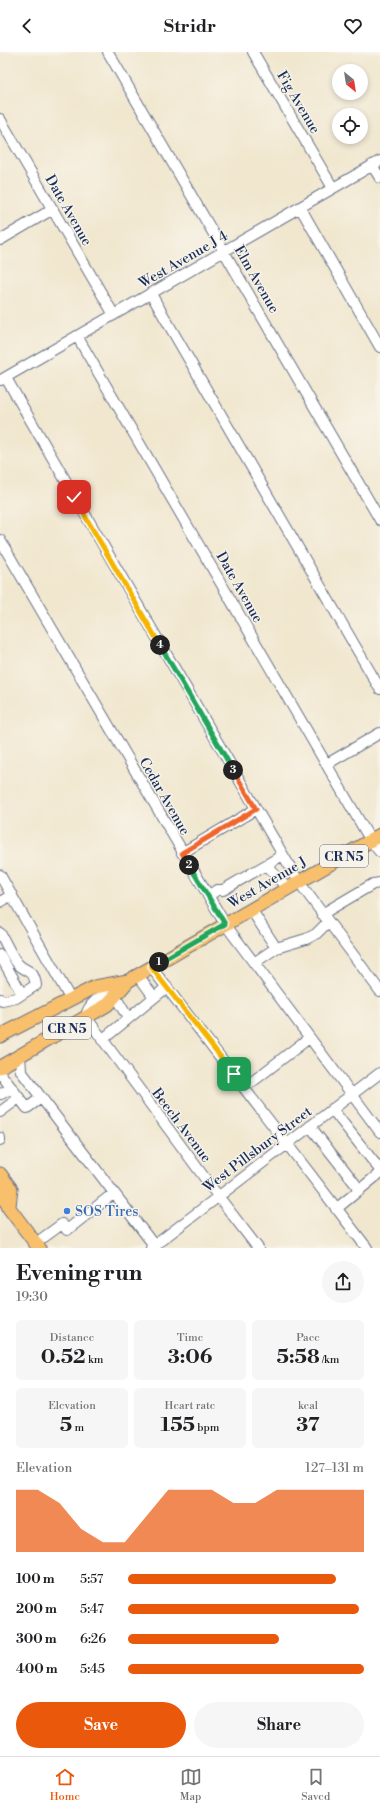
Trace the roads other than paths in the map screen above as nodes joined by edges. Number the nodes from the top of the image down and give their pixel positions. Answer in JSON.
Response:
{"nodes":[{"id":1,"x":108,"y":52,"type":"edge"},
{"id":2,"x":253,"y":52,"type":"edge"},
{"id":3,"x":0,"y":119,"type":"edge"},
{"id":4,"x":376,"y":163,"type":"edge"},
{"id":5,"x":380,"y":178,"type":"edge"},
{"id":6,"x":333,"y":188,"type":"junction"},
{"id":7,"x":300,"y":207,"type":"junction"},
{"id":8,"x":53,"y":209,"type":"junction"},
{"id":9,"x":0,"y":240,"type":"edge"},
{"id":10,"x":224,"y":251,"type":"junction"},
{"id":11,"x":150,"y":294,"type":"junction"},
{"id":12,"x":114,"y":315,"type":"junction"},
{"id":13,"x":77,"y":336,"type":"junction"},
{"id":14,"x":380,"y":347,"type":"edge"},
{"id":15,"x":3,"y":379,"type":"edge"},
{"id":16,"x":380,"y":520,"type":"edge"},
{"id":17,"x":0,"y":540,"type":"edge"},
{"id":18,"x":380,"y":689,"type":"edge"},
{"id":19,"x":380,"y":733,"type":"edge"},
{"id":20,"x":328,"y":764,"type":"junction"},
{"id":21,"x":256,"y":809,"type":"junction"},
{"id":22,"x":376,"y":838,"type":"edge"},
{"id":23,"x":380,"y":852,"type":"edge"},
{"id":24,"x":182,"y":853,"type":"junction"},
{"id":25,"x":283,"y":856,"type":"junction"},
{"id":26,"x":266,"y":865,"type":"junction"},
{"id":27,"x":0,"y":875,"type":"edge"},
{"id":28,"x":380,"y":883,"type":"edge"},
{"id":29,"x":293,"y":885,"type":"junction"},
{"id":30,"x":12,"y":895,"type":"junction"},
{"id":31,"x":208,"y":896,"type":"junction"},
{"id":32,"x":0,"y":902,"type":"edge"},
{"id":33,"x":251,"y":909,"type":"junction"},
{"id":34,"x":325,"y":918,"type":"junction"},
{"id":35,"x":225,"y":924,"type":"junction"},
{"id":36,"x":0,"y":933,"type":"edge"},
{"id":37,"x":276,"y":948,"type":"junction"},
{"id":38,"x":0,"y":955,"type":"edge"},
{"id":39,"x":254,"y":963,"type":"junction"},
{"id":40,"x":151,"y":967,"type":"junction"},
{"id":41,"x":133,"y":978,"type":"junction"},
{"id":42,"x":166,"y":987,"type":"junction"},
{"id":43,"x":380,"y":991,"type":"edge"},
{"id":44,"x":22,"y":994,"type":"junction"},
{"id":45,"x":115,"y":996,"type":"junction"},
{"id":46,"x":154,"y":997,"type":"junction"},
{"id":47,"x":0,"y":999,"type":"edge"},
{"id":48,"x":71,"y":1000,"type":"junction"},
{"id":49,"x":86,"y":1017,"type":"junction"},
{"id":50,"x":128,"y":1018,"type":"junction"},
{"id":51,"x":0,"y":1036,"type":"edge"},
{"id":52,"x":309,"y":1038,"type":"junction"},
{"id":53,"x":102,"y":1040,"type":"junction"},
{"id":54,"x":20,"y":1056,"type":"junction"},
{"id":55,"x":0,"y":1067,"type":"edge"},
{"id":56,"x":0,"y":1073,"type":"edge"},
{"id":57,"x":380,"y":1073,"type":"edge"},
{"id":58,"x":252,"y":1082,"type":"dead end"},
{"id":59,"x":5,"y":1088,"type":"edge"},
{"id":60,"x":352,"y":1094,"type":"junction"},
{"id":61,"x":19,"y":1098,"type":"junction"},
{"id":62,"x":41,"y":1098,"type":"junction"},
{"id":63,"x":332,"y":1110,"type":"junction"},
{"id":64,"x":0,"y":1112,"type":"edge"},
{"id":65,"x":310,"y":1126,"type":"junction"},
{"id":66,"x":380,"y":1132,"type":"edge"},
{"id":67,"x":286,"y":1144,"type":"junction"},
{"id":68,"x":380,"y":1172,"type":"edge"},
{"id":69,"x":0,"y":1174,"type":"edge"},
{"id":70,"x":0,"y":1187,"type":"edge"},
{"id":71,"x":360,"y":1190,"type":"junction"},
{"id":72,"x":114,"y":1193,"type":"junction"},
{"id":73,"x":218,"y":1196,"type":"junction"},
{"id":74,"x":4,"y":1206,"type":"edge"},
{"id":75,"x":336,"y":1209,"type":"junction"},
{"id":76,"x":38,"y":1246,"type":"edge"},
{"id":77,"x":153,"y":1247,"type":"edge"},
{"id":78,"x":258,"y":1248,"type":"edge"},
{"id":79,"x":367,"y":1248,"type":"edge"}],
"edges":[{"from":1,"to":10,"type":"street","name":"Elm Avenue"},
{"from":2,"to":6,"type":"street","name":"Fig Avenue"},
{"from":3,"to":8,"type":"street","name":"Date Avenue"},
{"from":4,"to":5,"type":"street"},
{"from":4,"to":6,"type":"street","name":"West Avenue J 4"},
{"from":6,"to":7,"type":"street","name":"West Avenue J 4"},
{"from":7,"to":10,"type":"street","name":"West Avenue J 4"},
{"from":7,"to":14,"type":"street"},
{"from":8,"to":9,"type":"street"},
{"from":8,"to":12,"type":"street","name":"Date Avenue"},
{"from":10,"to":11,"type":"street","name":"West Avenue J 4"},
{"from":10,"to":16,"type":"street","name":"Elm Avenue"},
{"from":11,"to":12,"type":"street","name":"West Avenue J 4"},
{"from":11,"to":18,"type":"street"},
{"from":12,"to":13,"type":"street","name":"West Avenue J 4"},
{"from":13,"to":15,"type":"street","name":"West Avenue J 4"},
{"from":13,"to":20,"type":"street","name":"Date Avenue"},
{"from":15,"to":21,"type":"street"},
{"from":17,"to":24,"type":"street","name":"Cedar Avenue"},
{"from":19,"to":20,"type":"street"},
{"from":20,"to":22,"type":"street","name":"Date Avenue"},
{"from":21,"to":24,"type":"street"},
{"from":21,"to":25,"type":"street"},
{"from":22,"to":23,"type":"street","name":"Date Avenue"},
{"from":22,"to":29,"type":"main road","name":"West Avenue J","number":"CR N5"},
{"from":24,"to":31,"type":"street","name":"Cedar Avenue"},
{"from":25,"to":26,"type":"street"},
{"from":25,"to":29,"type":"street"},
{"from":26,"to":29,"type":"street"},
{"from":26,"to":31,"type":"street"},
{"from":27,"to":30,"type":"street"},
{"from":28,"to":34,"type":"street"},
{"from":29,"to":33,"type":"main road","name":"West Avenue J","number":"CR N5"},
{"from":29,"to":34,"type":"street"},
{"from":30,"to":32,"type":"street"},
{"from":30,"to":48,"type":"street"},
{"from":31,"to":35,"type":"street","name":"Cedar Avenue"},
{"from":33,"to":35,"type":"main road","name":"West Avenue J","number":"CR N5"},
{"from":33,"to":37,"type":"street"},
{"from":34,"to":37,"type":"street"},
{"from":34,"to":43,"type":"street"},
{"from":35,"to":39,"type":"street","name":"Cedar Avenue"},
{"from":35,"to":40,"type":"main road","name":"West Avenue J","number":"CR N5"},
{"from":36,"to":44,"type":"street"},
{"from":37,"to":39,"type":"street"},
{"from":38,"to":44,"type":"street"},
{"from":39,"to":52,"type":"street","name":"Cedar Avenue"},
{"from":40,"to":41,"type":"main road","name":"West Avenue J","number":"CR N5"},
{"from":40,"to":42,"type":"street"},
{"from":41,"to":45,"type":"main road","name":"West Avenue J","number":"CR N5"},
{"from":41,"to":46,"type":"street"},
{"from":41,"to":48,"type":"main road","name":"West Avenue J"},
{"from":41,"to":49,"type":"street"},
{"from":42,"to":46,"type":"street"},
{"from":42,"to":67,"type":"street"},
{"from":44,"to":47,"type":"street"},
{"from":45,"to":49,"type":"main road","name":"West Avenue J","number":"CR N5"},
{"from":45,"to":50,"type":"street"},
{"from":46,"to":50,"type":"street"},
{"from":48,"to":51,"type":"main road","name":"West Avenue J"},
{"from":49,"to":53,"type":"street","name":"Beech Avenue"},
{"from":49,"to":54,"type":"main road","name":"West Avenue J","number":"CR N5"},
{"from":50,"to":53,"type":"street"},
{"from":52,"to":58,"type":"street"},
{"from":52,"to":60,"type":"street","name":"Cedar Avenue"},
{"from":53,"to":73,"type":"street","name":"Beech Avenue"},
{"from":54,"to":55,"type":"main road","name":"West Avenue J","number":"CR N5"},
{"from":54,"to":62,"type":"street"},
{"from":56,"to":59,"type":"street"},
{"from":57,"to":60,"type":"street","name":"West Pillsbury Street"},
{"from":59,"to":61,"type":"street"},
{"from":60,"to":63,"type":"street","name":"West Pillsbury Street"},
{"from":60,"to":66,"type":"street","name":"Cedar Avenue"},
{"from":61,"to":62,"type":"street"},
{"from":61,"to":64,"type":"street"},
{"from":62,"to":72,"type":"street"},
{"from":63,"to":65,"type":"street","name":"West Pillsbury Street"},
{"from":63,"to":68,"type":"street"},
{"from":65,"to":67,"type":"street","name":"West Pillsbury Street"},
{"from":65,"to":71,"type":"street"},
{"from":67,"to":73,"type":"street","name":"West Pillsbury Street"},
{"from":67,"to":75,"type":"street"},
{"from":68,"to":71,"type":"street"},
{"from":69,"to":74,"type":"main road"},
{"from":70,"to":74,"type":"main road"},
{"from":71,"to":75,"type":"street"},
{"from":72,"to":76,"type":"street"},
{"from":72,"to":77,"type":"street"},
{"from":73,"to":77,"type":"street","name":"West Pillsbury Street"},
{"from":73,"to":78,"type":"street","name":"Beech Avenue"},
{"from":74,"to":76,"type":"main road"},
{"from":75,"to":79,"type":"street"}]}
